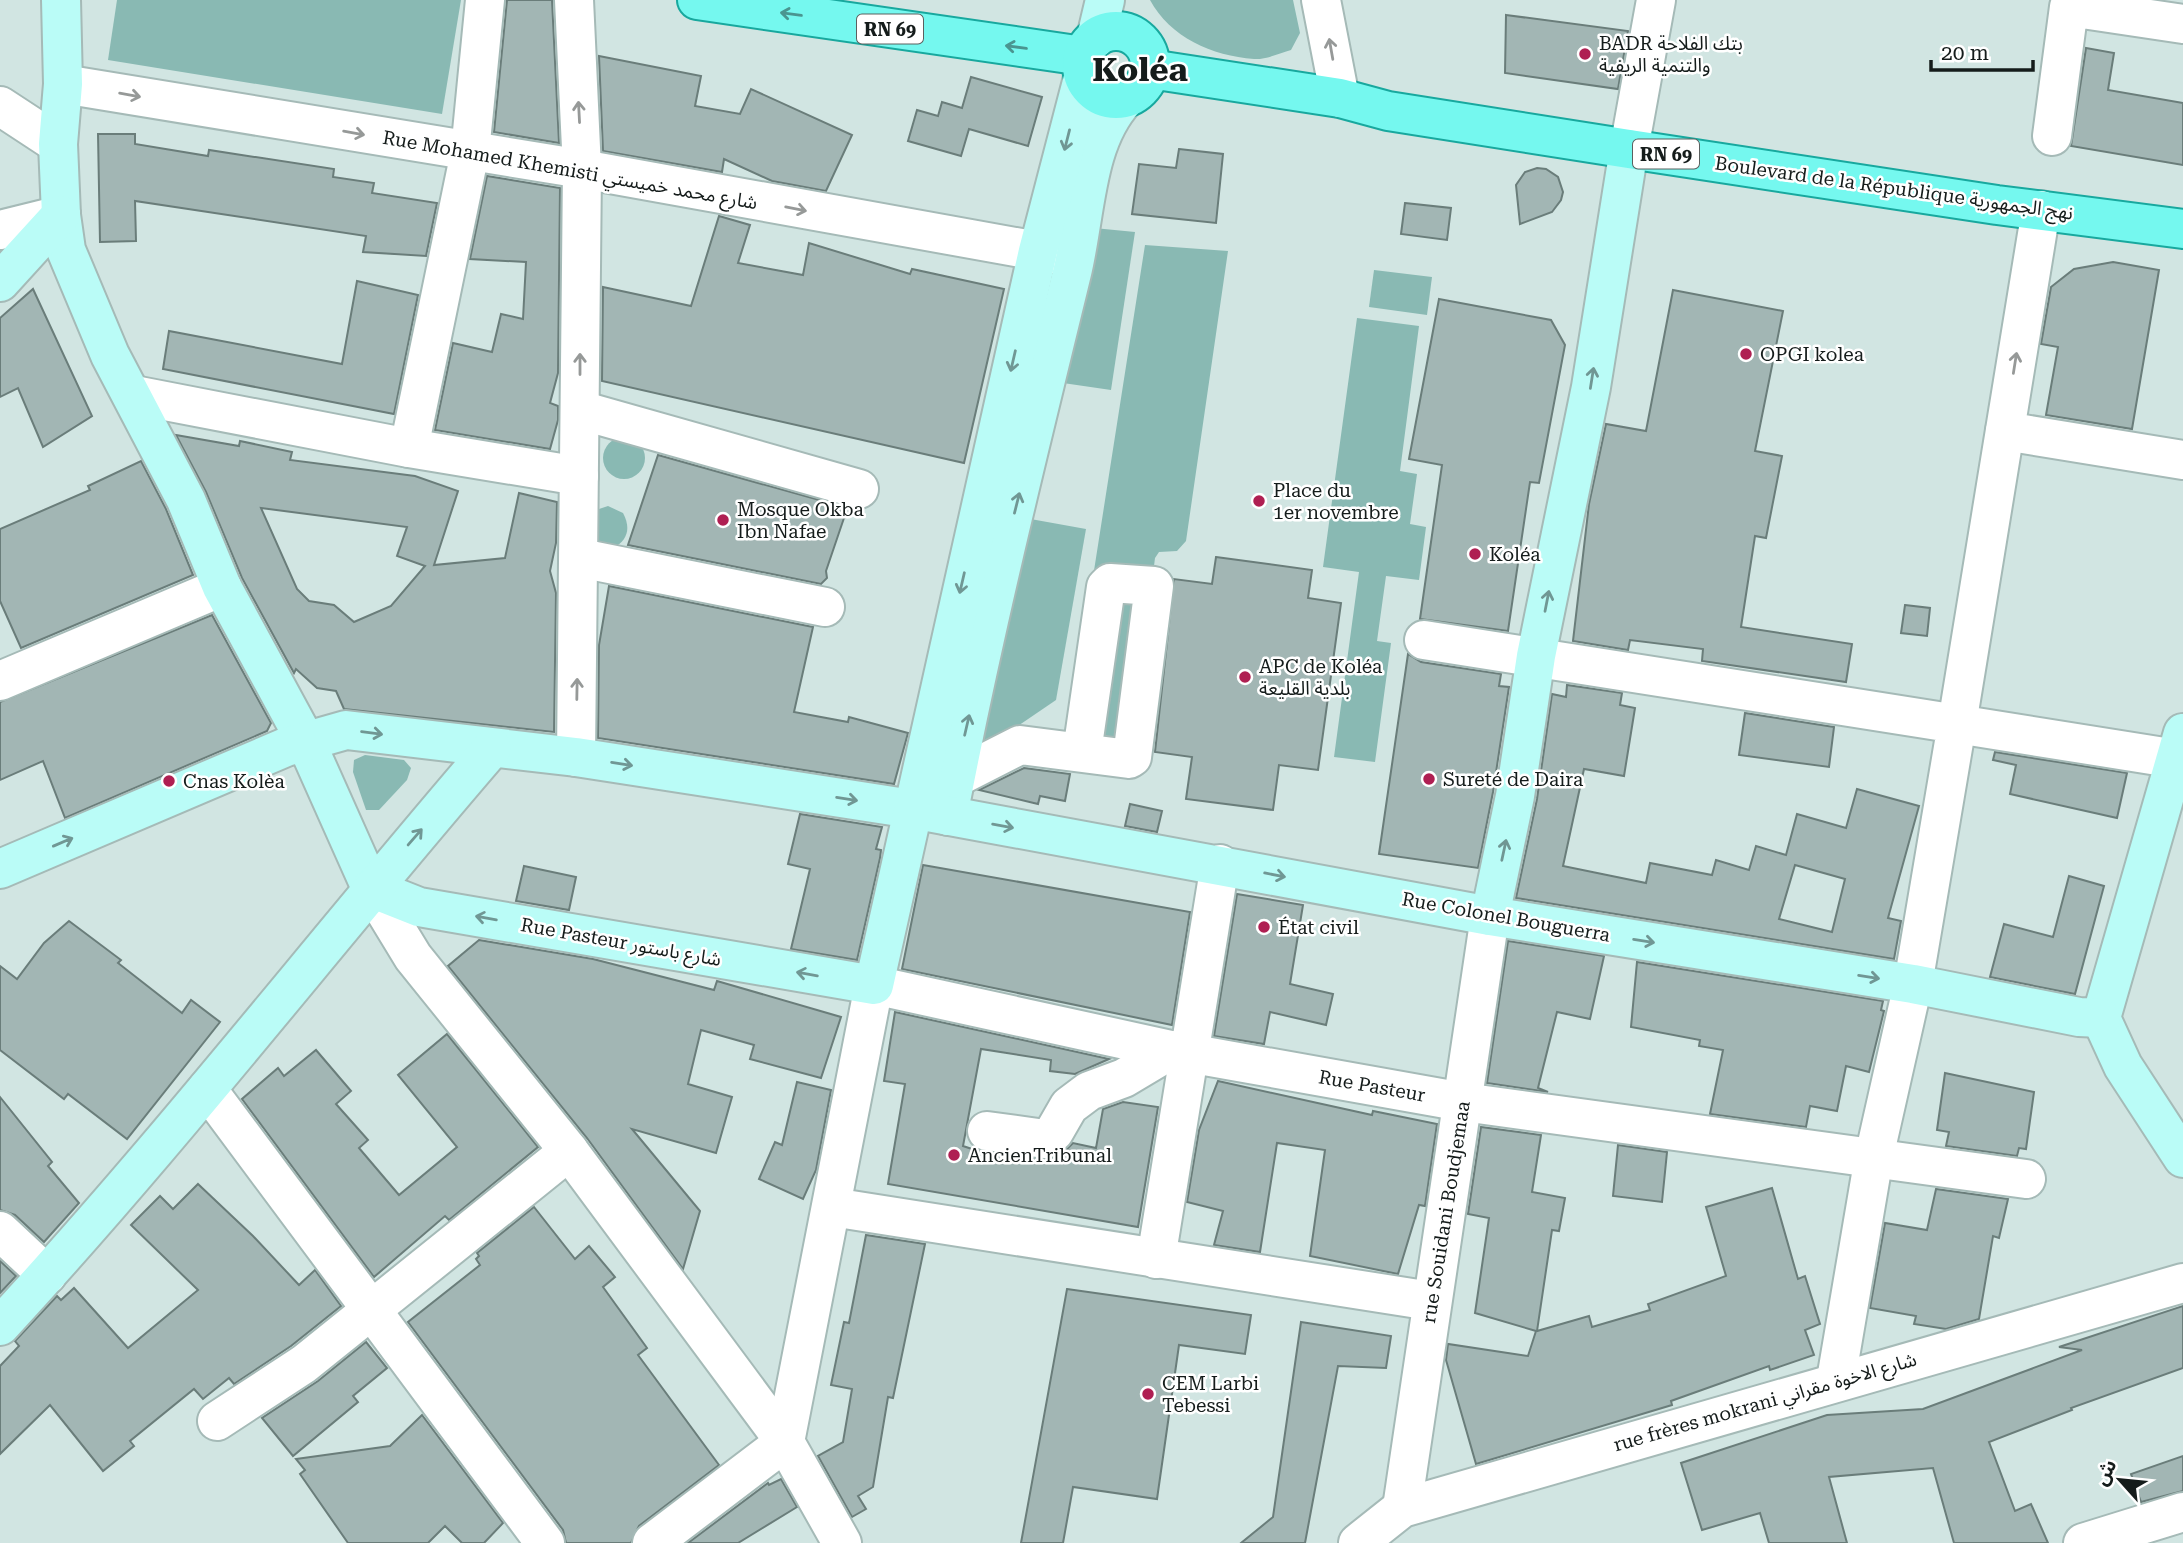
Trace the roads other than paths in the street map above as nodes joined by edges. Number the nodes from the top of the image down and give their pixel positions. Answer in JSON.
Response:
{"nodes":[{"id":1,"x":61,"y":0,"type":"edge"},
{"id":2,"x":485,"y":0,"type":"edge"},
{"id":3,"x":574,"y":0,"type":"edge"},
{"id":4,"x":697,"y":0,"type":"edge"},
{"id":5,"x":1105,"y":0,"type":"edge"},
{"id":6,"x":1321,"y":0,"type":"edge"},
{"id":7,"x":1656,"y":0,"type":"edge"},
{"id":8,"x":2183,"y":24,"type":"edge"},
{"id":9,"x":1088,"y":56,"type":"junction"},
{"id":10,"x":1150,"y":69,"type":"junction"},
{"id":11,"x":63,"y":84,"type":"junction"},
{"id":12,"x":1340,"y":98,"type":"junction"},
{"id":13,"x":1125,"y":99,"type":"junction"},
{"id":14,"x":0,"y":106,"type":"edge"},
{"id":15,"x":2052,"y":136,"type":"dead end"},
{"id":16,"x":58,"y":144,"type":"junction"},
{"id":17,"x":1629,"y":149,"type":"junction"},
{"id":18,"x":470,"y":152,"type":"junction"},
{"id":19,"x":582,"y":169,"type":"junction"},
{"id":20,"x":2040,"y":210,"type":"junction"},
{"id":21,"x":61,"y":215,"type":"junction"},
{"id":22,"x":2183,"y":229,"type":"edge"},
{"id":23,"x":0,"y":230,"type":"edge"},
{"id":24,"x":1038,"y":251,"type":"junction"},
{"id":25,"x":1076,"y":258,"type":"junction"},
{"id":26,"x":0,"y":282,"type":"edge"},
{"id":27,"x":134,"y":396,"type":"junction"},
{"id":28,"x":580,"y":410,"type":"junction"},
{"id":29,"x":2004,"y":431,"type":"junction"},
{"id":30,"x":409,"y":448,"type":"junction"},
{"id":31,"x":2183,"y":460,"type":"edge"},
{"id":32,"x":579,"y":476,"type":"junction"},
{"id":33,"x":859,"y":489,"type":"dead end"},
{"id":34,"x":580,"y":558,"type":"junction"},
{"id":35,"x":222,"y":587,"type":"junction"},
{"id":36,"x":825,"y":607,"type":"dead end"},
{"id":37,"x":1424,"y":640,"type":"dead end"},
{"id":38,"x":1536,"y":656,"type":"junction"},
{"id":39,"x":0,"y":681,"type":"edge"},
{"id":40,"x":1956,"y":724,"type":"junction"},
{"id":41,"x":305,"y":740,"type":"junction"},
{"id":42,"x":492,"y":748,"type":"junction"},
{"id":43,"x":2180,"y":750,"type":"edge"},
{"id":44,"x":1082,"y":752,"type":"dead end"},
{"id":45,"x":576,"y":757,"type":"junction"},
{"id":46,"x":955,"y":778,"type":"junction"},
{"id":47,"x":930,"y":812,"type":"junction"},
{"id":48,"x":1220,"y":864,"type":"junction"},
{"id":49,"x":0,"y":869,"type":"edge"},
{"id":50,"x":371,"y":888,"type":"junction"},
{"id":51,"x":1490,"y":916,"type":"junction"},
{"id":52,"x":1913,"y":984,"type":"junction"},
{"id":53,"x":874,"y":985,"type":"junction"},
{"id":54,"x":2101,"y":1018,"type":"junction"},
{"id":55,"x":1180,"y":1051,"type":"junction"},
{"id":56,"x":206,"y":1089,"type":"junction"},
{"id":57,"x":1463,"y":1102,"type":"junction"},
{"id":58,"x":987,"y":1130,"type":"dead end"},
{"id":59,"x":569,"y":1151,"type":"junction"},
{"id":60,"x":1874,"y":1157,"type":"junction"},
{"id":61,"x":2183,"y":1158,"type":"edge"},
{"id":62,"x":2026,"y":1179,"type":"dead end"},
{"id":63,"x":832,"y":1207,"type":"junction"},
{"id":64,"x":0,"y":1231,"type":"edge"},
{"id":65,"x":1156,"y":1259,"type":"junction"},
{"id":66,"x":47,"y":1275,"type":"junction"},
{"id":67,"x":2183,"y":1283,"type":"edge"},
{"id":68,"x":1431,"y":1301,"type":"junction"},
{"id":69,"x":370,"y":1312,"type":"junction"},
{"id":70,"x":0,"y":1326,"type":"edge"},
{"id":71,"x":1836,"y":1380,"type":"junction"},
{"id":72,"x":217,"y":1421,"type":"dead end"},
{"id":73,"x":785,"y":1442,"type":"junction"},
{"id":74,"x":1402,"y":1507,"type":"junction"},
{"id":75,"x":2183,"y":1512,"type":"edge"},
{"id":76,"x":545,"y":1543,"type":"edge"},
{"id":77,"x":652,"y":1543,"type":"edge"},
{"id":78,"x":842,"y":1543,"type":"edge"},
{"id":79,"x":1358,"y":1543,"type":"edge"},
{"id":80,"x":2083,"y":1543,"type":"edge"}],
"edges":[{"from":1,"to":11,"type":"main road"},
{"from":2,"to":18,"type":"street"},
{"from":19,"to":3,"type":"street","one_way":true},
{"from":9,"to":4,"type":"main road","number":"RN 69","one_way":true},
{"from":5,"to":9,"type":"main road"},
{"from":12,"to":6,"type":"street","one_way":true},
{"from":7,"to":17,"type":"street"},
{"from":8,"to":15,"type":"street"},
{"from":9,"to":10,"type":"main road"},
{"from":9,"to":13,"type":"main road"},
{"from":9,"to":24,"type":"main road","one_way":true},
{"from":10,"to":12,"type":"main road","name":"Boulevard de la République نهج الجمهورية","number":"RN 69"},
{"from":10,"to":13,"type":"main road"},
{"from":11,"to":16,"type":"main road"},
{"from":11,"to":18,"type":"street","name":"Rue Mohamed Khemisti شارع محمد خميستي","one_way":true},
{"from":12,"to":17,"type":"main road","name":"Boulevard de la République نهج الجمهورية","number":"RN 69"},
{"from":13,"to":25,"type":"main road"},
{"from":14,"to":16,"type":"street"},
{"from":16,"to":21,"type":"main road"},
{"from":17,"to":20,"type":"main road","name":"Boulevard de la République نهج الجمهورية","number":"RN 69"},
{"from":38,"to":17,"type":"main road","one_way":true},
{"from":18,"to":19,"type":"street","name":"Rue Mohamed Khemisti شارع محمد خميستي"},
{"from":18,"to":30,"type":"street"},
{"from":19,"to":24,"type":"street","name":"Rue Mohamed Khemisti شارع محمد خميستي","one_way":true},
{"from":28,"to":19,"type":"street","one_way":true},
{"from":20,"to":22,"type":"main road","name":"Boulevard de la République نهج الجمهورية","number":"RN 69"},
{"from":29,"to":20,"type":"street","one_way":true},
{"from":21,"to":23,"type":"street"},
{"from":21,"to":26,"type":"main road"},
{"from":21,"to":27,"type":"main road"},
{"from":24,"to":25,"type":"street","name":"Rue Mohamed Khemisti شارع محمد خميستي"},
{"from":24,"to":47,"type":"main road","one_way":true},
{"from":46,"to":25,"type":"main road","one_way":true},
{"from":27,"to":30,"type":"street"},
{"from":27,"to":35,"type":"main road"},
{"from":28,"to":32,"type":"street"},
{"from":28,"to":33,"type":"street"},
{"from":29,"to":31,"type":"street"},
{"from":29,"to":40,"type":"street"},
{"from":30,"to":32,"type":"street"},
{"from":32,"to":34,"type":"street"},
{"from":34,"to":36,"type":"street"},
{"from":45,"to":34,"type":"street","one_way":true},
{"from":35,"to":39,"type":"street"},
{"from":35,"to":41,"type":"main road"},
{"from":37,"to":38,"type":"street"},
{"from":38,"to":40,"type":"street"},
{"from":51,"to":38,"type":"main road","one_way":true},
{"from":40,"to":43,"type":"street"},
{"from":40,"to":52,"type":"street"},
{"from":41,"to":42,"type":"main road","name":"Rue Colonel Bouguerra","one_way":true},
{"from":49,"to":41,"type":"main road","name":"Rue Colonel Bouguerra","one_way":true},
{"from":41,"to":50,"type":"main road"},
{"from":42,"to":45,"type":"main road","name":"Rue Colonel Bouguerra"},
{"from":50,"to":42,"type":"main road","one_way":true},
{"from":43,"to":54,"type":"main road"},
{"from":44,"to":46,"type":"street"},
{"from":45,"to":47,"type":"main road","name":"Rue Colonel Bouguerra","one_way":true},
{"from":46,"to":47,"type":"main road"},
{"from":47,"to":48,"type":"main road","name":"Rue Colonel Bouguerra","one_way":true},
{"from":47,"to":53,"type":"main road"},
{"from":48,"to":51,"type":"main road","name":"Rue Colonel Bouguerra","one_way":true},
{"from":48,"to":55,"type":"street"},
{"from":53,"to":50,"type":"main road","name":"Rue Pasteur شارع باستور","one_way":true},
{"from":50,"to":56,"type":"main road"},
{"from":50,"to":59,"type":"street"},
{"from":51,"to":52,"type":"main road","name":"Rue Colonel Bouguerra","one_way":true},
{"from":51,"to":57,"type":"street","name":"rue Souidani Boudjemaa"},
{"from":52,"to":54,"type":"main road","name":"Rue Colonel Bouguerra"},
{"from":52,"to":60,"type":"street"},
{"from":53,"to":55,"type":"street","name":"Rue Pasteur"},
{"from":53,"to":63,"type":"street"},
{"from":54,"to":61,"type":"main road"},
{"from":55,"to":57,"type":"street","name":"Rue Pasteur"},
{"from":55,"to":58,"type":"street"},
{"from":55,"to":65,"type":"street"},
{"from":56,"to":66,"type":"main road"},
{"from":56,"to":69,"type":"street"},
{"from":57,"to":60,"type":"street","name":"Rue Pasteur"},
{"from":57,"to":68,"type":"street","name":"rue Souidani Boudjemaa"},
{"from":59,"to":69,"type":"street"},
{"from":59,"to":73,"type":"street"},
{"from":60,"to":62,"type":"street","name":"Rue Pasteur"},
{"from":60,"to":71,"type":"street"},
{"from":63,"to":65,"type":"street"},
{"from":63,"to":73,"type":"street"},
{"from":64,"to":66,"type":"street"},
{"from":65,"to":68,"type":"street"},
{"from":66,"to":70,"type":"main road"},
{"from":67,"to":71,"type":"street","name":"rue frères mokrani شارع الاخوة مقراني"},
{"from":68,"to":74,"type":"street","name":"rue Souidani Boudjemaa"},
{"from":69,"to":72,"type":"street"},
{"from":69,"to":76,"type":"street"},
{"from":71,"to":74,"type":"street","name":"rue frères mokrani شارع الاخوة مقراني"},
{"from":73,"to":77,"type":"street"},
{"from":73,"to":78,"type":"street"},
{"from":74,"to":79,"type":"street","name":"rue frères mokrani شارع الاخوة مقراني"},
{"from":75,"to":80,"type":"street"}]}
